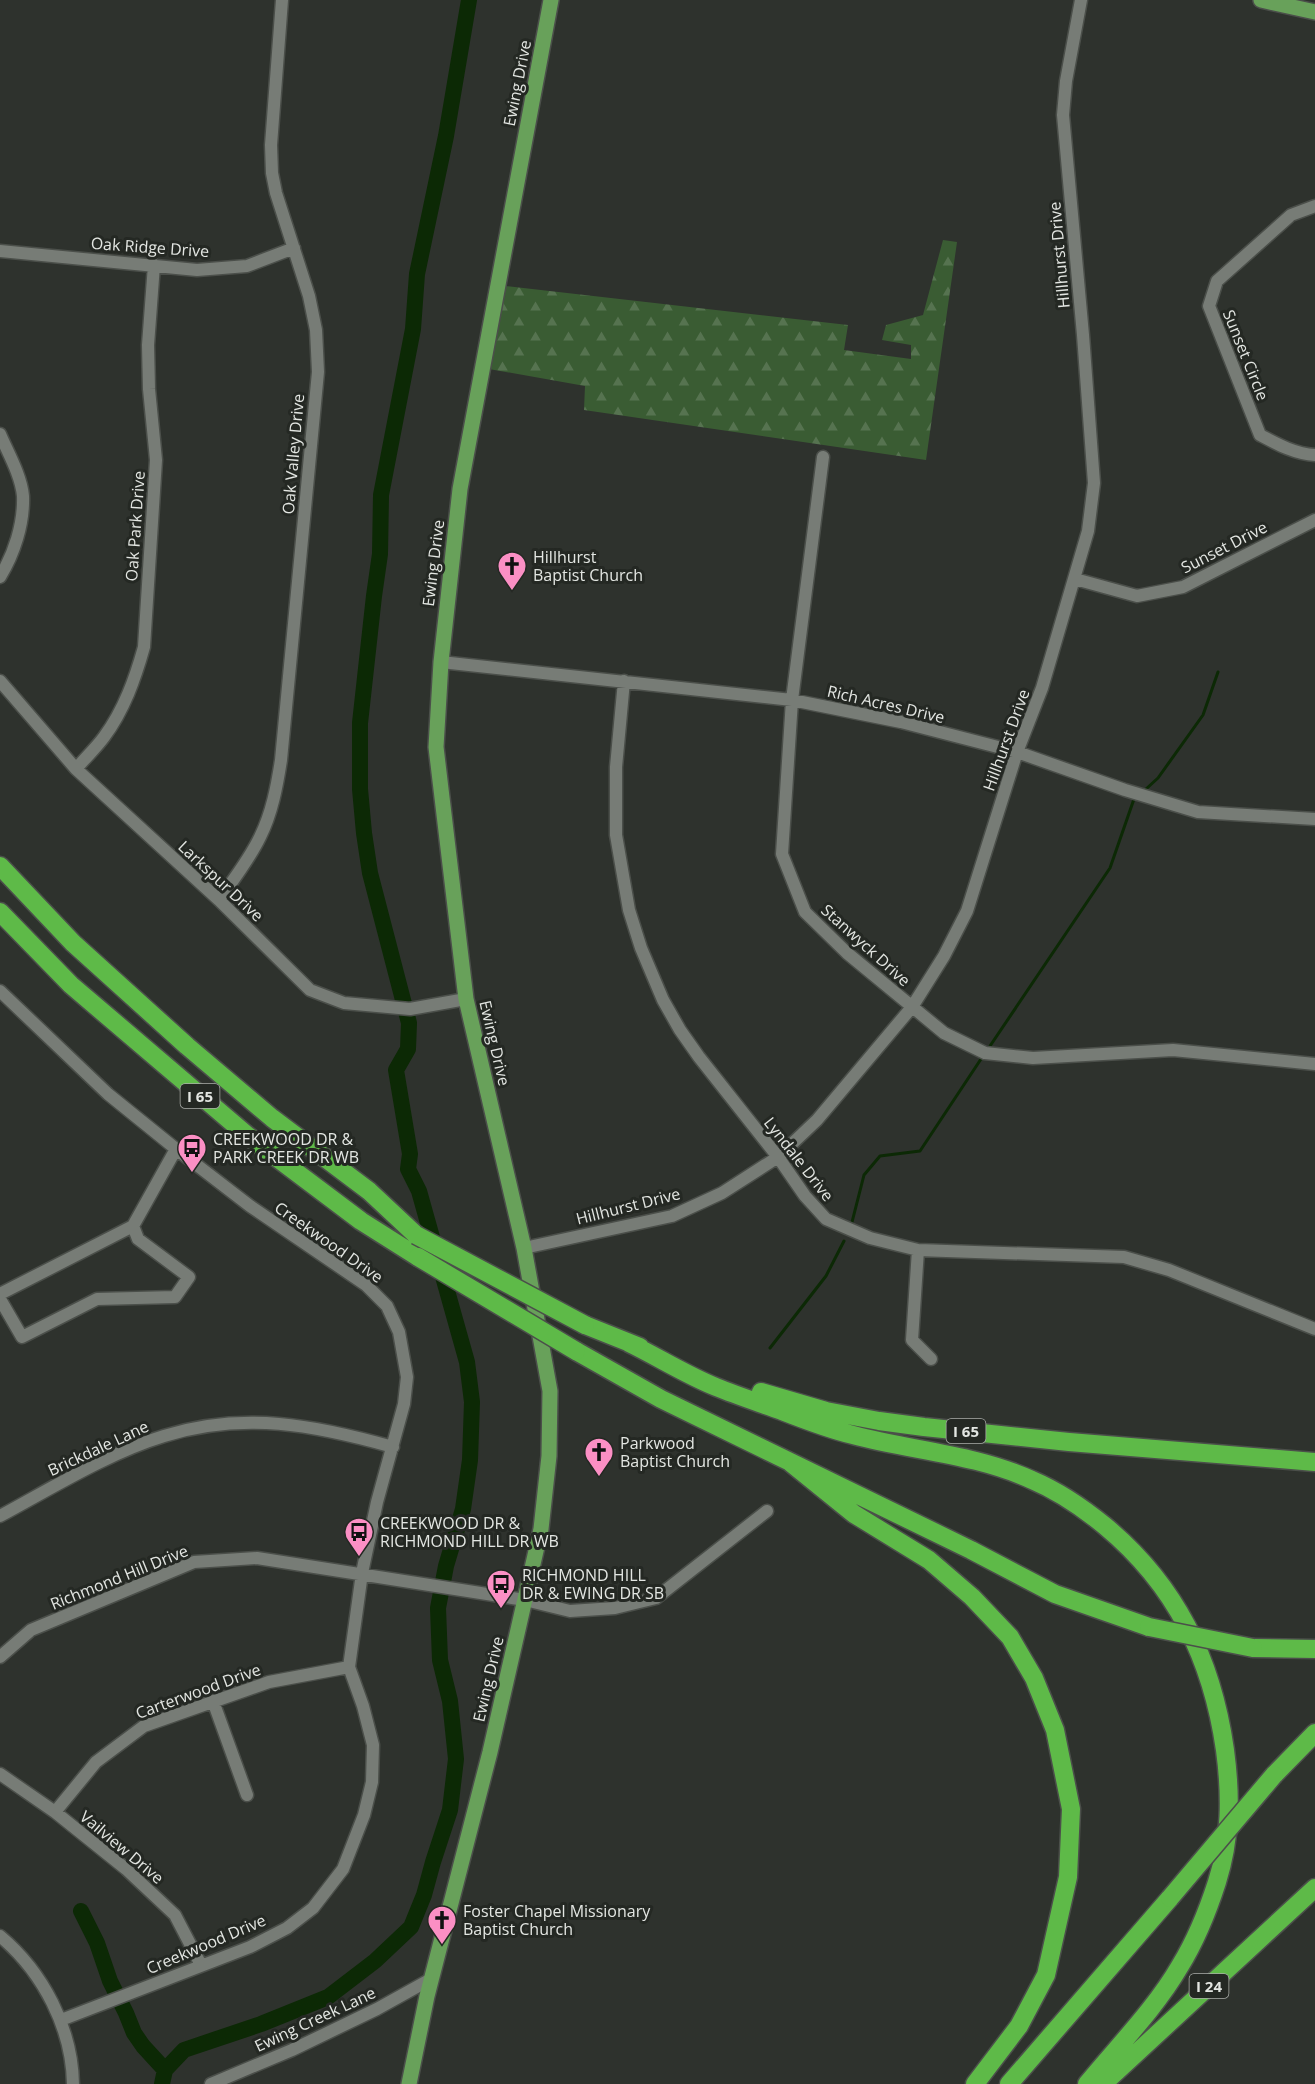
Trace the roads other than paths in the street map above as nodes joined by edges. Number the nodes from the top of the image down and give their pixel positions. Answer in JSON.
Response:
{"nodes":[{"id":1,"x":282,"y":0,"type":"edge"},
{"id":2,"x":551,"y":0,"type":"edge"},
{"id":3,"x":1081,"y":0,"type":"edge"},
{"id":4,"x":1261,"y":0,"type":"edge"},
{"id":5,"x":1315,"y":12,"type":"edge"},
{"id":6,"x":1315,"y":206,"type":"edge"},
{"id":7,"x":294,"y":248,"type":"junction"},
{"id":8,"x":0,"y":251,"type":"edge"},
{"id":9,"x":154,"y":265,"type":"junction"},
{"id":10,"x":0,"y":434,"type":"edge"},
{"id":11,"x":1315,"y":455,"type":"edge"},
{"id":12,"x":823,"y":457,"type":"dead end"},
{"id":13,"x":1315,"y":520,"type":"edge"},
{"id":14,"x":0,"y":577,"type":"edge"},
{"id":15,"x":1075,"y":579,"type":"junction"},
{"id":16,"x":441,"y":662,"type":"junction"},
{"id":17,"x":0,"y":681,"type":"edge"},
{"id":18,"x":624,"y":681,"type":"junction"},
{"id":19,"x":792,"y":700,"type":"junction"},
{"id":20,"x":1017,"y":753,"type":"junction"},
{"id":21,"x":76,"y":769,"type":"junction"},
{"id":22,"x":1315,"y":819,"type":"edge"},
{"id":23,"x":0,"y":867,"type":"edge"},
{"id":24,"x":219,"y":900,"type":"junction"},
{"id":25,"x":0,"y":912,"type":"edge"},
{"id":26,"x":0,"y":991,"type":"edge"},
{"id":27,"x":466,"y":999,"type":"junction"},
{"id":28,"x":912,"y":1006,"type":"junction"},
{"id":29,"x":1315,"y":1064,"type":"edge"},
{"id":30,"x":176,"y":1149,"type":"junction"},
{"id":31,"x":778,"y":1157,"type":"junction"},
{"id":32,"x":133,"y":1226,"type":"junction"},
{"id":33,"x":524,"y":1248,"type":"junction"},
{"id":34,"x":918,"y":1250,"type":"junction"},
{"id":35,"x":0,"y":1294,"type":"edge"},
{"id":36,"x":0,"y":1299,"type":"edge"},
{"id":37,"x":1315,"y":1329,"type":"edge"},
{"id":38,"x":628,"y":1342,"type":"junction"},
{"id":39,"x":931,"y":1359,"type":"dead end"},
{"id":40,"x":393,"y":1447,"type":"junction"},
{"id":41,"x":1315,"y":1462,"type":"edge"},
{"id":42,"x":791,"y":1463,"type":"junction"},
{"id":43,"x":767,"y":1511,"type":"dead end"},
{"id":44,"x":0,"y":1515,"type":"edge"},
{"id":45,"x":362,"y":1573,"type":"junction"},
{"id":46,"x":525,"y":1600,"type":"junction"},
{"id":47,"x":1315,"y":1649,"type":"edge"},
{"id":48,"x":0,"y":1657,"type":"edge"},
{"id":49,"x":349,"y":1667,"type":"junction"},
{"id":50,"x":213,"y":1701,"type":"junction"},
{"id":51,"x":1315,"y":1733,"type":"edge"},
{"id":52,"x":0,"y":1774,"type":"edge"},
{"id":53,"x":247,"y":1795,"type":"dead end"},
{"id":54,"x":55,"y":1812,"type":"junction"},
{"id":55,"x":1315,"y":1888,"type":"edge"},
{"id":56,"x":0,"y":1936,"type":"edge"},
{"id":57,"x":201,"y":1965,"type":"junction"},
{"id":58,"x":431,"y":1979,"type":"junction"},
{"id":59,"x":61,"y":2020,"type":"junction"},
{"id":60,"x":73,"y":2084,"type":"edge"},
{"id":61,"x":212,"y":2084,"type":"edge"},
{"id":62,"x":409,"y":2084,"type":"edge"},
{"id":63,"x":975,"y":2084,"type":"edge"},
{"id":64,"x":1009,"y":2084,"type":"edge"},
{"id":65,"x":1086,"y":2084,"type":"edge"},
{"id":66,"x":1103,"y":2084,"type":"edge"}],
"edges":[{"from":1,"to":7,"type":"street","name":"Oak Valley Drive"},
{"from":2,"to":16,"type":"main road","name":"Ewing Drive"},
{"from":3,"to":15,"type":"street","name":"Hillhurst Drive"},
{"from":4,"to":5,"type":"main road"},
{"from":6,"to":11,"type":"street","name":"Sunset Circle"},
{"from":7,"to":9,"type":"street","name":"Oak Ridge Drive"},
{"from":7,"to":24,"type":"street","name":"Oak Valley Drive"},
{"from":8,"to":9,"type":"street","name":"Oak Ridge Drive"},
{"from":9,"to":21,"type":"street","name":"Oak Park Drive"},
{"from":10,"to":14,"type":"street"},
{"from":12,"to":19,"type":"street","name":"Stanwyck Drive"},
{"from":13,"to":15,"type":"street","name":"Sunset Drive"},
{"from":15,"to":20,"type":"street","name":"Hillhurst Drive"},
{"from":16,"to":18,"type":"street","name":"Rich Acres Drive"},
{"from":16,"to":27,"type":"main road","name":"Ewing Drive"},
{"from":17,"to":21,"type":"street","name":"Larkspur Drive"},
{"from":18,"to":19,"type":"street","name":"Rich Acres Drive"},
{"from":18,"to":31,"type":"street","name":"Lyndale Drive"},
{"from":19,"to":20,"type":"street","name":"Rich Acres Drive"},
{"from":19,"to":28,"type":"street","name":"Stanwyck Drive"},
{"from":20,"to":22,"type":"street","name":"Rich Acres Drive"},
{"from":20,"to":28,"type":"street","name":"Hillhurst Drive"},
{"from":21,"to":24,"type":"street","name":"Larkspur Drive"},
{"from":23,"to":38,"type":"highway","number":"I 65","bridge":true},
{"from":24,"to":27,"type":"street","name":"Larkspur Drive"},
{"from":25,"to":42,"type":"highway","number":"I 65","bridge":true},
{"from":26,"to":30,"type":"street","name":"Creekwood Drive"},
{"from":27,"to":33,"type":"main road","name":"Ewing Drive"},
{"from":28,"to":29,"type":"street","name":"Stanwyck Drive"},
{"from":28,"to":31,"type":"street","name":"Hillhurst Drive"},
{"from":30,"to":32,"type":"street"},
{"from":30,"to":40,"type":"street","name":"Creekwood Drive"},
{"from":31,"to":33,"type":"street","name":"Hillhurst Drive"},
{"from":31,"to":34,"type":"street","name":"Lyndale Drive"},
{"from":32,"to":35,"type":"street"},
{"from":32,"to":36,"type":"street"},
{"from":33,"to":46,"type":"main road","name":"Ewing Drive"},
{"from":34,"to":37,"type":"street","name":"Lyndale Drive"},
{"from":34,"to":39,"type":"street"},
{"from":38,"to":41,"type":"highway","number":"I 65"},
{"from":38,"to":65,"type":"highway"},
{"from":40,"to":44,"type":"street","name":"Brickdale Lane"},
{"from":40,"to":45,"type":"street","name":"Creekwood Drive"},
{"from":42,"to":47,"type":"highway","number":"I 65","bridge":true},
{"from":42,"to":63,"type":"highway"},
{"from":43,"to":46,"type":"street","name":"Richmond Hill Drive"},
{"from":45,"to":46,"type":"street","name":"Richmond Hill Drive"},
{"from":45,"to":48,"type":"street","name":"Richmond Hill Drive"},
{"from":45,"to":49,"type":"street","name":"Creekwood Drive"},
{"from":46,"to":58,"type":"main road","name":"Ewing Drive"},
{"from":49,"to":50,"type":"street","name":"Carterwood Drive"},
{"from":49,"to":57,"type":"street","name":"Creekwood Drive"},
{"from":50,"to":53,"type":"street"},
{"from":50,"to":54,"type":"street","name":"Carterwood Drive"},
{"from":51,"to":64,"type":"highway","bridge":true},
{"from":52,"to":54,"type":"street","name":"Vailview Drive"},
{"from":54,"to":57,"type":"street","name":"Vailview Drive"},
{"from":55,"to":66,"type":"highway","number":"I 24"},
{"from":56,"to":59,"type":"street"},
{"from":57,"to":59,"type":"street","name":"Creekwood Drive"},
{"from":58,"to":61,"type":"street","name":"Ewing Creek Lane"},
{"from":58,"to":62,"type":"main road","name":"Ewing Drive"},
{"from":59,"to":60,"type":"street"}]}
